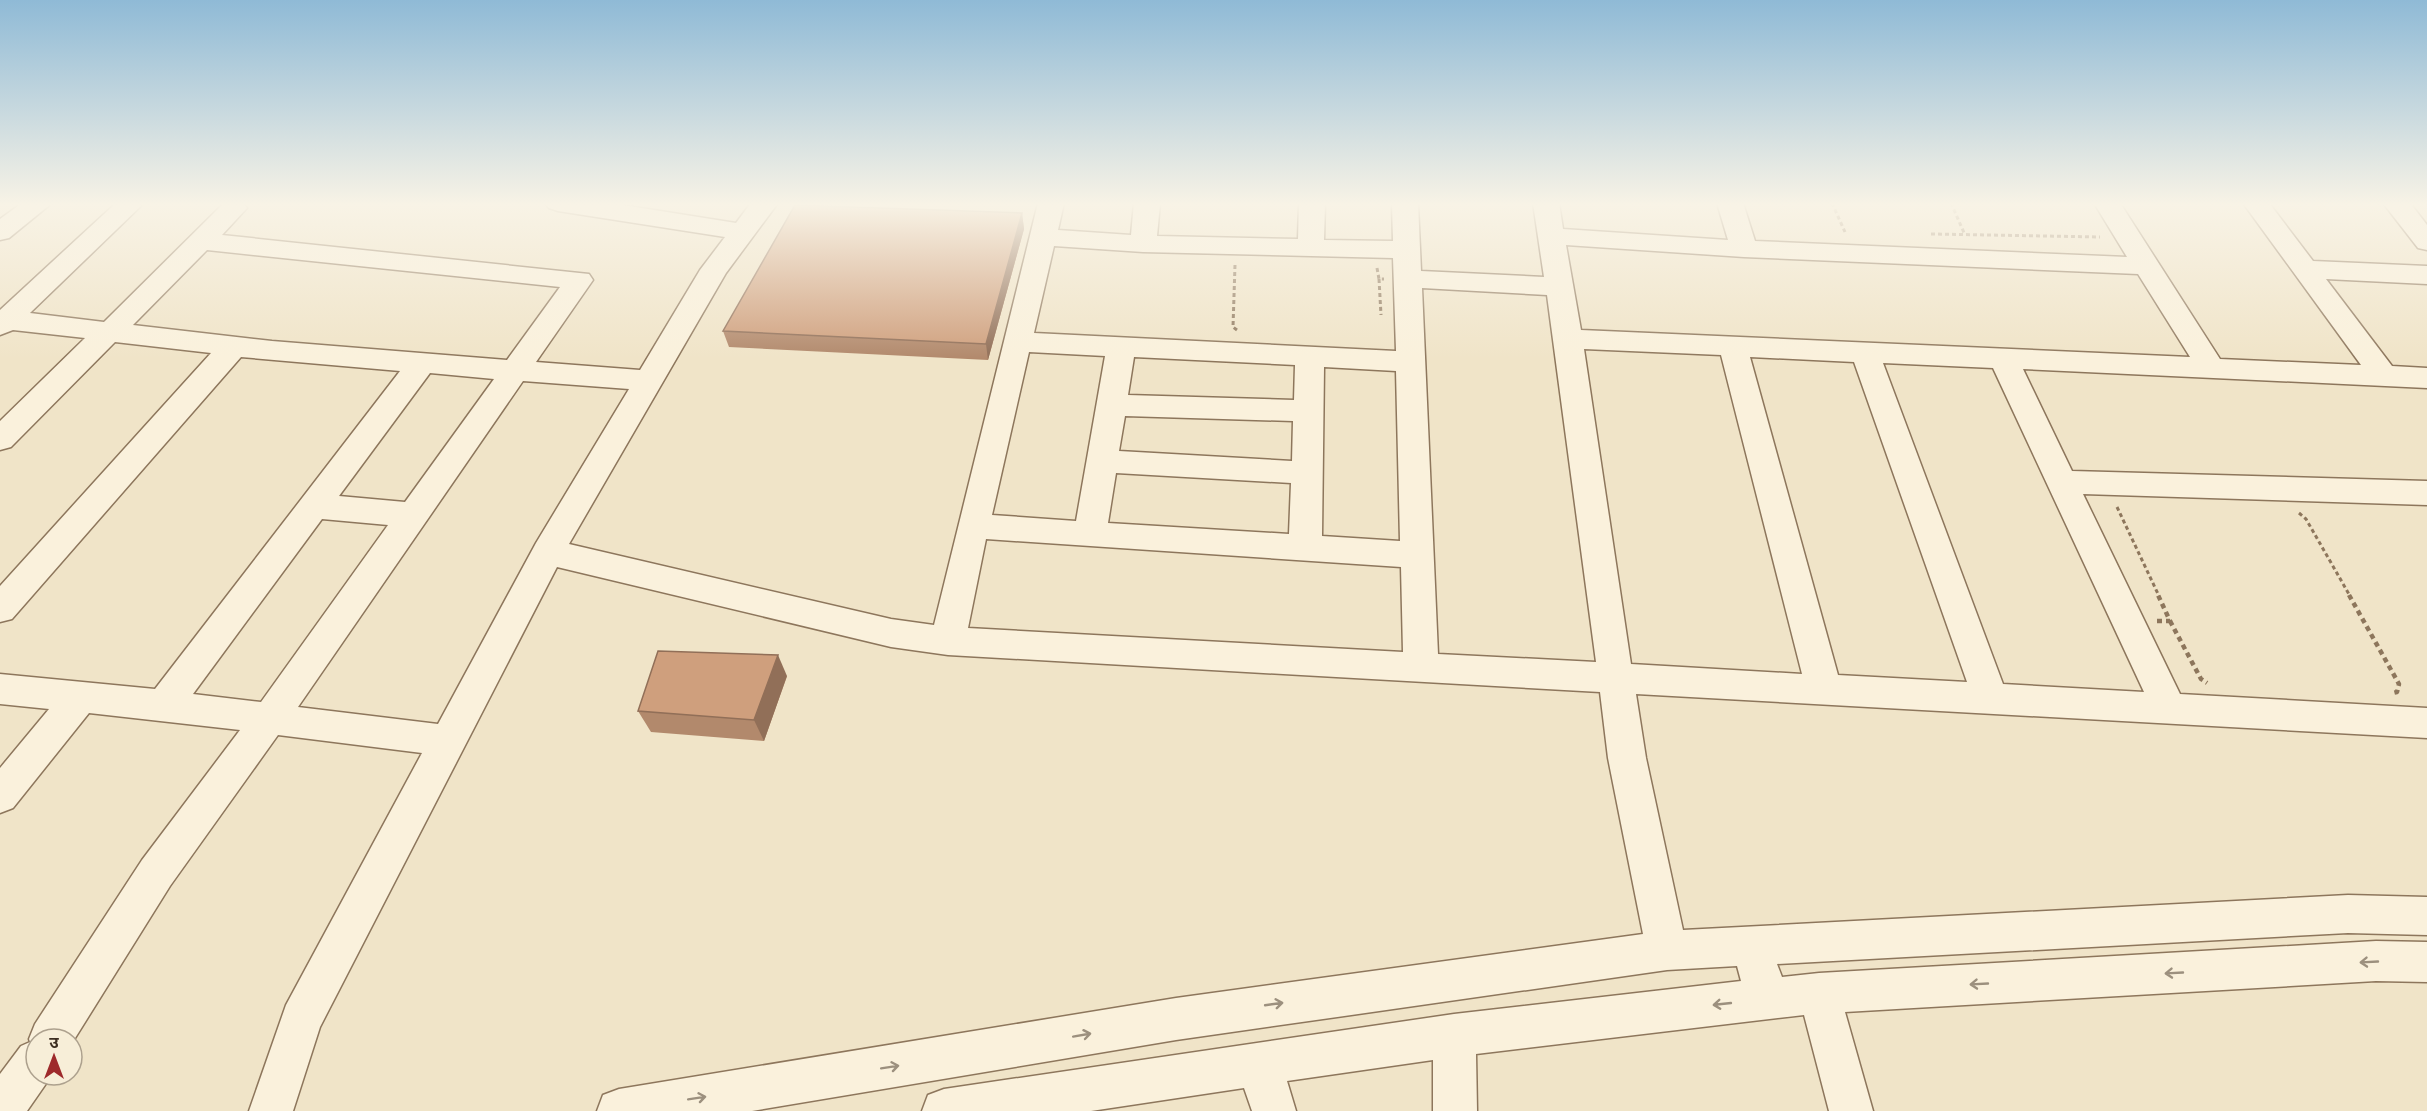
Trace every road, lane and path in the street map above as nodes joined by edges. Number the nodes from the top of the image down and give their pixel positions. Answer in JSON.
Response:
{"nodes":[{"id":1,"x":74,"y":255,"type":"edge"},
{"id":2,"x":187,"y":255,"type":"edge"},
{"id":3,"x":335,"y":255,"type":"edge"},
{"id":4,"x":726,"y":255,"type":"edge"},
{"id":5,"x":1038,"y":255,"type":"edge"},
{"id":6,"x":1338,"y":255,"type":"edge"},
{"id":7,"x":1400,"y":255,"type":"edge"},
{"id":8,"x":1555,"y":255,"type":"edge"},
{"id":9,"x":1882,"y":255,"type":"edge"},
{"id":10,"x":2139,"y":255,"type":"edge"},
{"id":11,"x":2294,"y":255,"type":"edge"},
{"id":12,"x":1235,"y":259,"type":"dead end"},
{"id":13,"x":1375,"y":265,"type":"dead end"},
{"id":14,"x":2146,"y":266,"type":"junction"},
{"id":15,"x":2304,"y":268,"type":"junction"},
{"id":16,"x":1398,"y":270,"type":"junction"},
{"id":17,"x":2427,"y":275,"type":"edge"},
{"id":18,"x":1560,"y":287,"type":"junction"},
{"id":19,"x":2,"y":321,"type":"edge"},
{"id":20,"x":1381,"y":323,"type":"dead end"},
{"id":21,"x":111,"y":330,"type":"junction"},
{"id":22,"x":1245,"y":332,"type":"dead end"},
{"id":23,"x":1568,"y":339,"type":"junction"},
{"id":24,"x":1017,"y":342,"type":"junction"},
{"id":25,"x":234,"y":346,"type":"junction"},
{"id":26,"x":1733,"y":346,"type":"junction"},
{"id":27,"x":1121,"y":347,"type":"junction"},
{"id":28,"x":1865,"y":353,"type":"junction"},
{"id":29,"x":1310,"y":356,"type":"junction"},
{"id":30,"x":2003,"y":359,"type":"junction"},
{"id":31,"x":1412,"y":362,"type":"junction"},
{"id":32,"x":422,"y":363,"type":"junction"},
{"id":33,"x":2212,"y":369,"type":"junction"},
{"id":34,"x":513,"y":371,"type":"junction"},
{"id":35,"x":2384,"y":376,"type":"junction"},
{"id":36,"x":2427,"y":378,"type":"edge"},
{"id":37,"x":648,"y":381,"type":"junction"},
{"id":38,"x":1111,"y":405,"type":"junction"},
{"id":39,"x":1309,"y":411,"type":"junction"},
{"id":40,"x":0,"y":439,"type":"edge"},
{"id":41,"x":1102,"y":461,"type":"junction"},
{"id":42,"x":1307,"y":473,"type":"junction"},
{"id":43,"x":2062,"y":482,"type":"junction"},
{"id":44,"x":2427,"y":493,"type":"edge"},
{"id":45,"x":2124,"y":500,"type":"dead end"},
{"id":46,"x":314,"y":506,"type":"junction"},
{"id":47,"x":2296,"y":510,"type":"dead end"},
{"id":48,"x":412,"y":515,"type":"junction"},
{"id":49,"x":973,"y":526,"type":"junction"},
{"id":50,"x":1090,"y":533,"type":"junction"},
{"id":51,"x":1305,"y":548,"type":"junction"},
{"id":52,"x":548,"y":552,"type":"junction"},
{"id":53,"x":1418,"y":555,"type":"junction"},
{"id":54,"x":0,"y":609,"type":"edge"},
{"id":55,"x":2127,"y":620,"type":"junction"},
{"id":56,"x":2170,"y":621,"type":"junction"},
{"id":57,"x":948,"y":640,"type":"junction"},
{"id":58,"x":1421,"y":667,"type":"junction"},
{"id":59,"x":1616,"y":677,"type":"junction"},
{"id":60,"x":2211,"y":686,"type":"dead end"},
{"id":61,"x":1824,"y":688,"type":"junction"},
{"id":62,"x":0,"y":689,"type":"edge"},
{"id":63,"x":2388,"y":694,"type":"dead end"},
{"id":64,"x":80,"y":697,"type":"junction"},
{"id":65,"x":1990,"y":698,"type":"junction"},
{"id":66,"x":164,"y":705,"type":"junction"},
{"id":67,"x":2169,"y":708,"type":"junction"},
{"id":68,"x":269,"y":719,"type":"junction"},
{"id":69,"x":2427,"y":723,"type":"edge"},
{"id":70,"x":448,"y":741,"type":"junction"},
{"id":71,"x":0,"y":796,"type":"edge"},
{"id":72,"x":2427,"y":916,"type":"edge"},
{"id":73,"x":1751,"y":946,"type":"junction"},
{"id":74,"x":1667,"y":950,"type":"junction"},
{"id":75,"x":2427,"y":962,"type":"edge"},
{"id":76,"x":1818,"y":993,"type":"junction"},
{"id":77,"x":1768,"y":999,"type":"junction"},
{"id":78,"x":58,"y":1027,"type":"edge"},
{"id":79,"x":1454,"y":1035,"type":"junction"},
{"id":80,"x":1256,"y":1065,"type":"junction"},
{"id":81,"x":24,"y":1078,"type":"edge"},
{"id":82,"x":0,"y":1111,"type":"edge"},
{"id":83,"x":271,"y":1111,"type":"edge"},
{"id":84,"x":619,"y":1111,"type":"edge"},
{"id":85,"x":944,"y":1111,"type":"edge"},
{"id":86,"x":1274,"y":1111,"type":"edge"},
{"id":87,"x":1455,"y":1111,"type":"edge"},
{"id":88,"x":1851,"y":1111,"type":"edge"}],
"edges":[{"from":1,"to":19,"type":"street"},
{"from":2,"to":21,"type":"street"},
{"from":3,"to":34,"type":"street"},
{"from":4,"to":37,"type":"street"},
{"from":5,"to":24,"type":"street"},
{"from":6,"to":16,"type":"street"},
{"from":7,"to":16,"type":"street"},
{"from":8,"to":18,"type":"street"},
{"from":9,"to":14,"type":"street"},
{"from":10,"to":14,"type":"street"},
{"from":11,"to":15,"type":"street"},
{"from":12,"to":22,"type":"path"},
{"from":13,"to":16,"type":"path"},
{"from":14,"to":33,"type":"street"},
{"from":15,"to":17,"type":"street"},
{"from":15,"to":35,"type":"street"},
{"from":16,"to":18,"type":"street"},
{"from":16,"to":20,"type":"path"},
{"from":16,"to":31,"type":"street"},
{"from":18,"to":23,"type":"street"},
{"from":19,"to":21,"type":"street"},
{"from":21,"to":25,"type":"street"},
{"from":21,"to":40,"type":"street"},
{"from":23,"to":26,"type":"street"},
{"from":23,"to":59,"type":"street"},
{"from":24,"to":27,"type":"street"},
{"from":24,"to":49,"type":"street"},
{"from":25,"to":32,"type":"street"},
{"from":25,"to":54,"type":"street"},
{"from":26,"to":28,"type":"street"},
{"from":26,"to":61,"type":"street"},
{"from":27,"to":29,"type":"street"},
{"from":27,"to":38,"type":"street"},
{"from":28,"to":30,"type":"street"},
{"from":28,"to":65,"type":"street"},
{"from":29,"to":31,"type":"street"},
{"from":29,"to":39,"type":"street"},
{"from":30,"to":33,"type":"street"},
{"from":30,"to":43,"type":"street"},
{"from":31,"to":53,"type":"street"},
{"from":32,"to":34,"type":"street"},
{"from":32,"to":46,"type":"street"},
{"from":33,"to":35,"type":"street"},
{"from":34,"to":37,"type":"street"},
{"from":34,"to":48,"type":"street"},
{"from":35,"to":36,"type":"street"},
{"from":37,"to":52,"type":"street"},
{"from":38,"to":39,"type":"street"},
{"from":38,"to":41,"type":"street"},
{"from":39,"to":42,"type":"street"},
{"from":41,"to":42,"type":"street"},
{"from":41,"to":50,"type":"street"},
{"from":42,"to":51,"type":"street"},
{"from":43,"to":44,"type":"street"},
{"from":43,"to":55,"type":"street"},
{"from":45,"to":56,"type":"path"},
{"from":46,"to":48,"type":"street"},
{"from":46,"to":66,"type":"street"},
{"from":47,"to":63,"type":"path"},
{"from":48,"to":68,"type":"street"},
{"from":49,"to":50,"type":"street"},
{"from":49,"to":57,"type":"street"},
{"from":50,"to":51,"type":"street"},
{"from":51,"to":53,"type":"street"},
{"from":52,"to":57,"type":"street"},
{"from":52,"to":70,"type":"street"},
{"from":53,"to":58,"type":"street"},
{"from":55,"to":56,"type":"path"},
{"from":55,"to":67,"type":"street"},
{"from":56,"to":60,"type":"path"},
{"from":57,"to":58,"type":"street"},
{"from":58,"to":59,"type":"street"},
{"from":59,"to":61,"type":"street"},
{"from":59,"to":74,"type":"street"},
{"from":61,"to":65,"type":"street"},
{"from":62,"to":64,"type":"street"},
{"from":64,"to":66,"type":"street"},
{"from":64,"to":71,"type":"street"},
{"from":65,"to":67,"type":"street"},
{"from":66,"to":68,"type":"street"},
{"from":67,"to":69,"type":"street"},
{"from":68,"to":70,"type":"street"},
{"from":68,"to":78,"type":"street"},
{"from":70,"to":83,"type":"street"},
{"from":72,"to":73,"type":"street"},
{"from":73,"to":74,"type":"street"},
{"from":73,"to":77,"type":"street"},
{"from":84,"to":74,"type":"street","one_way":true},
{"from":75,"to":76,"type":"street","one_way":true},
{"from":76,"to":77,"type":"street"},
{"from":76,"to":88,"type":"street"},
{"from":77,"to":79,"type":"street","one_way":true},
{"from":79,"to":80,"type":"street"},
{"from":79,"to":87,"type":"street"},
{"from":80,"to":85,"type":"street"},
{"from":80,"to":86,"type":"street"},
{"from":81,"to":82,"type":"street"}]}
